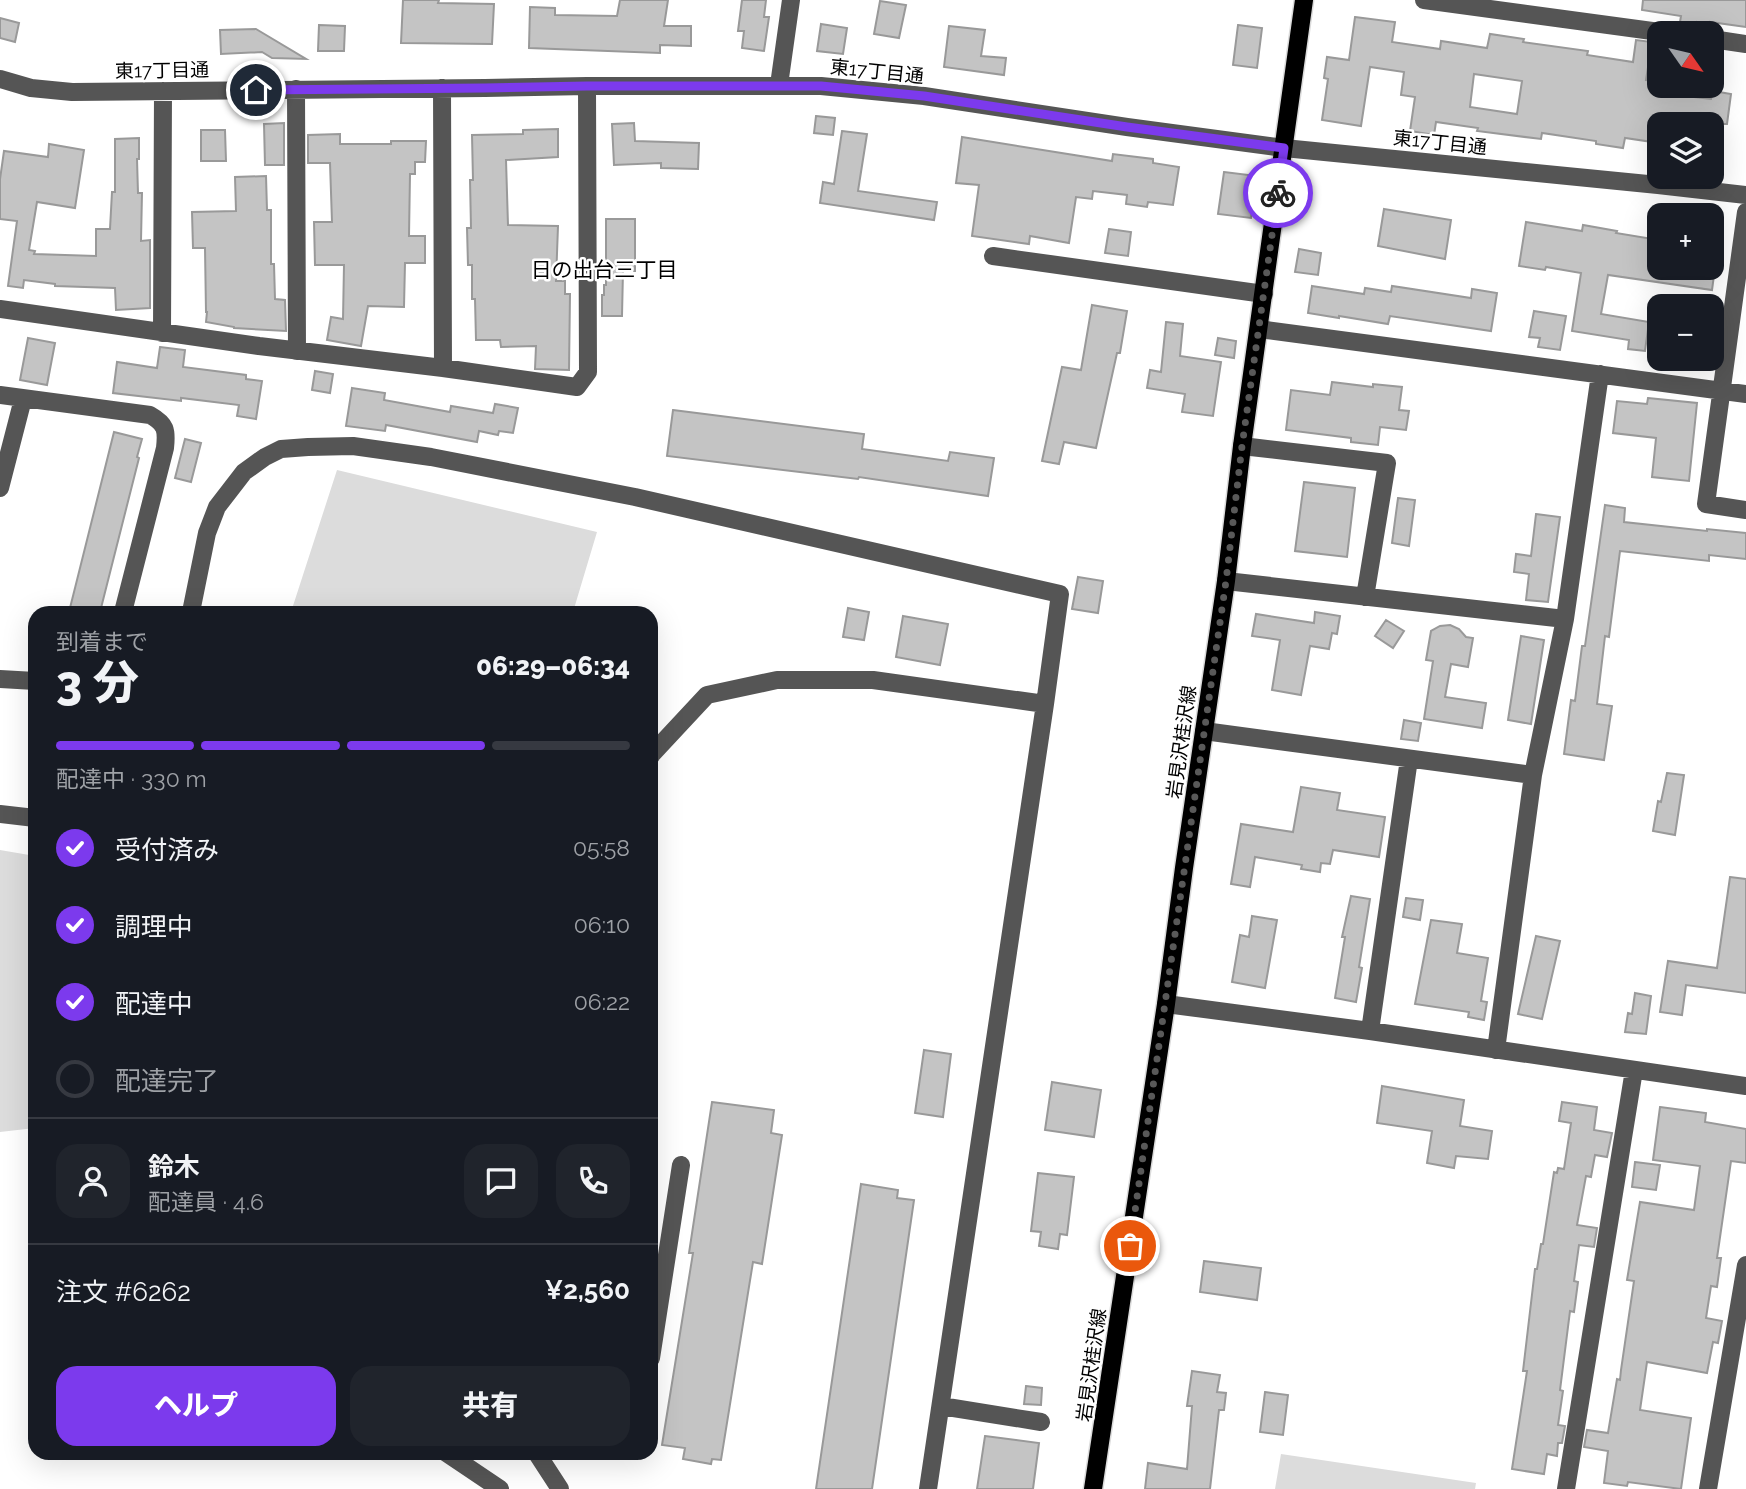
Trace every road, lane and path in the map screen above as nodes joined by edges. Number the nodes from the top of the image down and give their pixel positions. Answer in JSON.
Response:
{"nodes":[{"id":1,"x":791,"y":0,"type":"edge"},
{"id":2,"x":1304,"y":0,"type":"edge"},
{"id":3,"x":1424,"y":0,"type":"edge"},
{"id":4,"x":1647,"y":30,"type":"edge"},
{"id":5,"x":1724,"y":41,"type":"edge"},
{"id":6,"x":1746,"y":44,"type":"edge"},
{"id":7,"x":0,"y":79,"type":"edge"},
{"id":8,"x":779,"y":85,"type":"junction"},
{"id":9,"x":587,"y":86,"type":"junction"},
{"id":10,"x":442,"y":88,"type":"junction"},
{"id":11,"x":296,"y":89,"type":"junction"},
{"id":12,"x":163,"y":91,"type":"junction"},
{"id":13,"x":1284,"y":148,"type":"junction"},
{"id":14,"x":1746,"y":195,"type":"edge"},
{"id":15,"x":1746,"y":212,"type":"edge"},
{"id":16,"x":993,"y":256,"type":"dead end"},
{"id":17,"x":1264,"y":294,"type":"junction"},
{"id":18,"x":0,"y":309,"type":"edge"},
{"id":19,"x":1259,"y":328,"type":"junction"},
{"id":20,"x":162,"y":333,"type":"junction"},
{"id":21,"x":297,"y":351,"type":"junction"},
{"id":22,"x":443,"y":368,"type":"junction"},
{"id":23,"x":1600,"y":374,"type":"junction"},
{"id":24,"x":1721,"y":391,"type":"junction"},
{"id":25,"x":1746,"y":394,"type":"edge"},
{"id":26,"x":0,"y":395,"type":"edge"},
{"id":27,"x":23,"y":399,"type":"junction"},
{"id":28,"x":1242,"y":446,"type":"junction"},
{"id":29,"x":0,"y":488,"type":"edge"},
{"id":30,"x":1746,"y":510,"type":"edge"},
{"id":31,"x":1226,"y":581,"type":"junction"},
{"id":32,"x":1365,"y":597,"type":"junction"},
{"id":33,"x":125,"y":606,"type":"edge"},
{"id":34,"x":192,"y":606,"type":"edge"},
{"id":35,"x":1565,"y":619,"type":"junction"},
{"id":36,"x":0,"y":679,"type":"edge"},
{"id":37,"x":28,"y":681,"type":"edge"},
{"id":38,"x":1045,"y":704,"type":"junction"},
{"id":39,"x":1204,"y":731,"type":"junction"},
{"id":40,"x":658,"y":748,"type":"edge"},
{"id":41,"x":1409,"y":759,"type":"junction"},
{"id":42,"x":1533,"y":775,"type":"junction"},
{"id":43,"x":0,"y":814,"type":"edge"},
{"id":44,"x":28,"y":817,"type":"edge"},
{"id":45,"x":1166,"y":1004,"type":"junction"},
{"id":46,"x":1370,"y":1031,"type":"junction"},
{"id":47,"x":1496,"y":1050,"type":"junction"},
{"id":48,"x":1634,"y":1070,"type":"junction"},
{"id":49,"x":1746,"y":1086,"type":"edge"},
{"id":50,"x":681,"y":1165,"type":"dead end"},
{"id":51,"x":1746,"y":1265,"type":"edge"},
{"id":52,"x":658,"y":1275,"type":"edge"},
{"id":53,"x":941,"y":1406,"type":"junction"},
{"id":54,"x":1041,"y":1422,"type":"dead end"},
{"id":55,"x":457,"y":1460,"type":"edge"},
{"id":56,"x":475,"y":1460,"type":"edge"},
{"id":57,"x":541,"y":1460,"type":"edge"},
{"id":58,"x":474,"y":1472,"type":"junction"},
{"id":59,"x":500,"y":1489,"type":"edge"},
{"id":60,"x":560,"y":1489,"type":"edge"},
{"id":61,"x":928,"y":1489,"type":"edge"},
{"id":62,"x":1093,"y":1489,"type":"edge"},
{"id":63,"x":1566,"y":1489,"type":"edge"},
{"id":64,"x":1708,"y":1489,"type":"edge"}],
"edges":[{"from":1,"to":8,"type":"street"},
{"from":2,"to":13,"type":"main road","name":"岩見沢桂沢線"},
{"from":3,"to":4,"type":"street"},
{"from":5,"to":6,"type":"street"},
{"from":7,"to":12,"type":"street","name":"東17丁目通"},
{"from":8,"to":9,"type":"street","name":"東17丁目通"},
{"from":8,"to":13,"type":"street","name":"東17丁目通"},
{"from":9,"to":10,"type":"street","name":"東17丁目通"},
{"from":9,"to":22,"type":"street"},
{"from":10,"to":11,"type":"street","name":"東17丁目通"},
{"from":10,"to":22,"type":"street"},
{"from":11,"to":12,"type":"street","name":"東17丁目通"},
{"from":11,"to":21,"type":"street"},
{"from":12,"to":20,"type":"street"},
{"from":13,"to":14,"type":"street","name":"東17丁目通"},
{"from":13,"to":17,"type":"main road","name":"岩見沢桂沢線"},
{"from":15,"to":24,"type":"street"},
{"from":16,"to":17,"type":"street"},
{"from":17,"to":19,"type":"main road","name":"岩見沢桂沢線"},
{"from":18,"to":20,"type":"street"},
{"from":19,"to":23,"type":"street"},
{"from":19,"to":28,"type":"main road","name":"岩見沢桂沢線"},
{"from":20,"to":21,"type":"street"},
{"from":21,"to":22,"type":"street"},
{"from":23,"to":24,"type":"street"},
{"from":23,"to":35,"type":"street"},
{"from":24,"to":25,"type":"street"},
{"from":24,"to":30,"type":"street"},
{"from":26,"to":27,"type":"street"},
{"from":27,"to":29,"type":"street"},
{"from":27,"to":33,"type":"street"},
{"from":28,"to":31,"type":"main road","name":"岩見沢桂沢線"},
{"from":28,"to":32,"type":"street"},
{"from":31,"to":32,"type":"street"},
{"from":31,"to":39,"type":"main road","name":"岩見沢桂沢線"},
{"from":32,"to":35,"type":"street"},
{"from":34,"to":38,"type":"street"},
{"from":35,"to":42,"type":"street"},
{"from":36,"to":37,"type":"street"},
{"from":38,"to":40,"type":"street"},
{"from":38,"to":53,"type":"street"},
{"from":39,"to":41,"type":"street"},
{"from":39,"to":45,"type":"main road","name":"岩見沢桂沢線"},
{"from":41,"to":42,"type":"street"},
{"from":41,"to":46,"type":"street"},
{"from":42,"to":47,"type":"street"},
{"from":43,"to":44,"type":"street"},
{"from":45,"to":46,"type":"street"},
{"from":45,"to":62,"type":"main road","name":"岩見沢桂沢線"},
{"from":46,"to":47,"type":"street"},
{"from":47,"to":48,"type":"street"},
{"from":48,"to":49,"type":"street"},
{"from":48,"to":63,"type":"street"},
{"from":50,"to":52,"type":"street"},
{"from":51,"to":64,"type":"street"},
{"from":53,"to":54,"type":"street"},
{"from":53,"to":61,"type":"street"},
{"from":55,"to":58,"type":"street"},
{"from":56,"to":58,"type":"street"},
{"from":57,"to":60,"type":"street"},
{"from":58,"to":59,"type":"street"}]}
